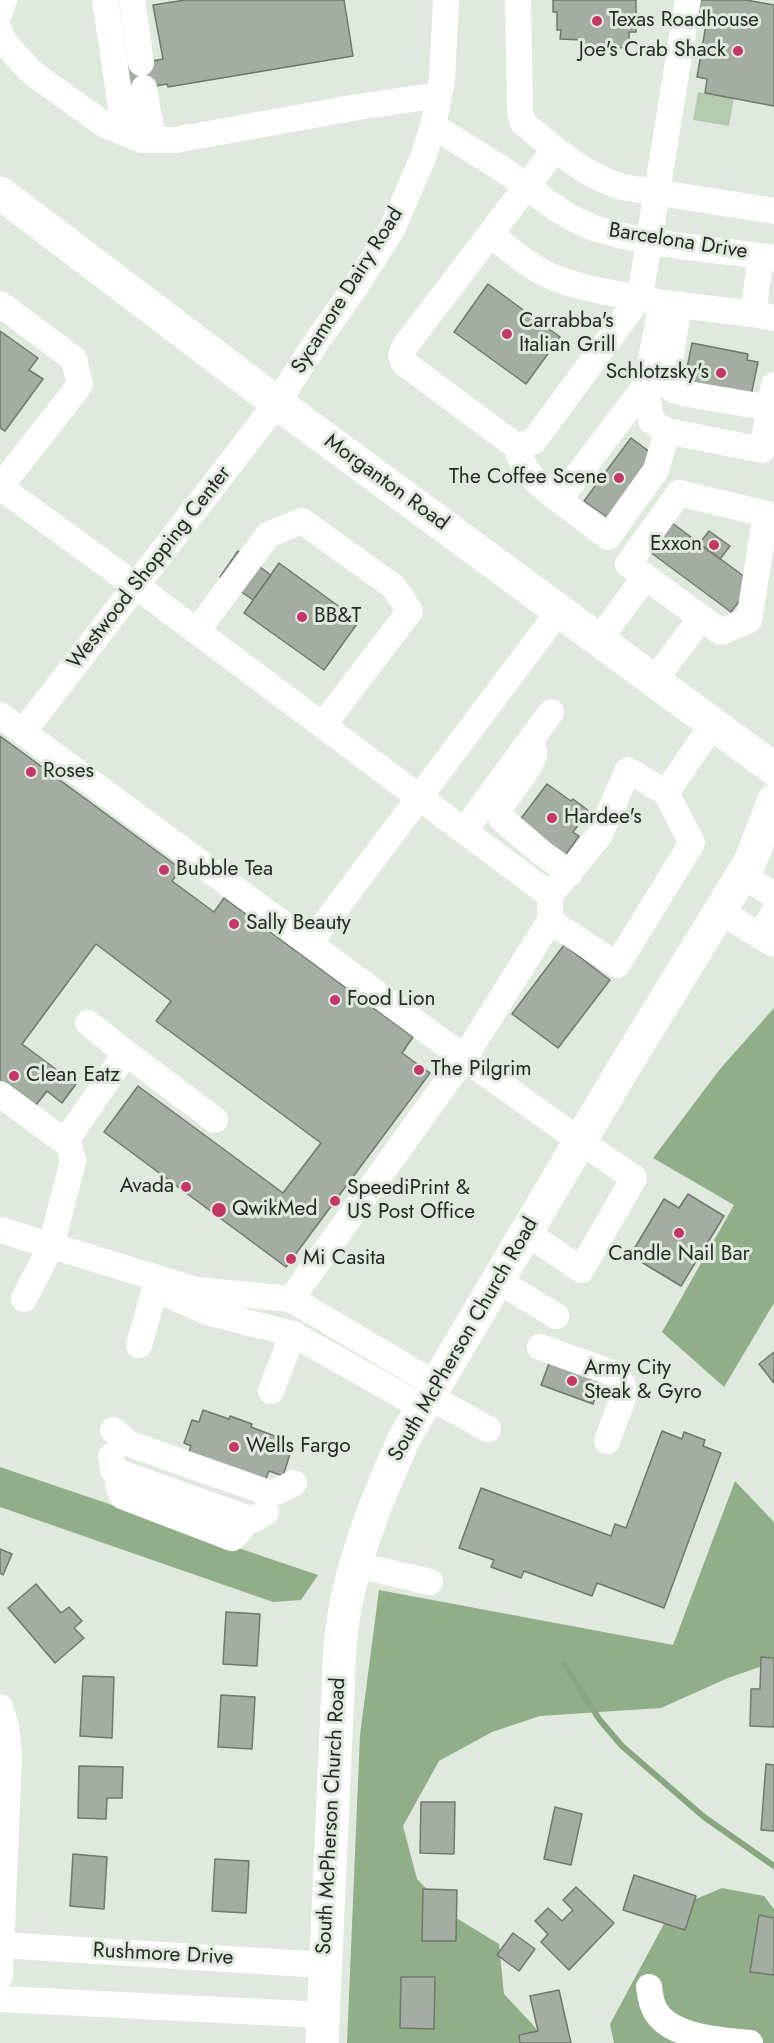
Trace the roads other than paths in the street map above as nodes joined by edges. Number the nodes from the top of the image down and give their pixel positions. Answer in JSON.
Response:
{"nodes":[{"id":1,"x":4,"y":0,"type":"edge"},
{"id":2,"x":105,"y":0,"type":"edge"},
{"id":3,"x":132,"y":0,"type":"edge"},
{"id":4,"x":446,"y":0,"type":"edge"},
{"id":5,"x":518,"y":0,"type":"edge"},
{"id":6,"x":688,"y":0,"type":"edge"},
{"id":7,"x":0,"y":12,"type":"edge"},
{"id":8,"x":0,"y":32,"type":"edge"},
{"id":9,"x":439,"y":95,"type":"junction"},
{"id":10,"x":433,"y":126,"type":"junction"},
{"id":11,"x":125,"y":133,"type":"junction"},
{"id":12,"x":153,"y":140,"type":"junction"},
{"id":13,"x":555,"y":149,"type":"junction"},
{"id":14,"x":525,"y":186,"type":"junction"},
{"id":15,"x":656,"y":192,"type":"junction"},
{"id":16,"x":0,"y":193,"type":"edge"},
{"id":17,"x":774,"y":211,"type":"edge"},
{"id":18,"x":490,"y":234,"type":"junction"},
{"id":19,"x":650,"y":240,"type":"junction"},
{"id":20,"x":768,"y":257,"type":"edge"},
{"id":21,"x":660,"y":301,"type":"junction"},
{"id":22,"x":0,"y":304,"type":"edge"},
{"id":23,"x":763,"y":316,"type":"edge"},
{"id":24,"x":646,"y":385,"type":"junction"},
{"id":25,"x":772,"y":397,"type":"edge"},
{"id":26,"x":277,"y":403,"type":"junction"},
{"id":27,"x":667,"y":431,"type":"junction"},
{"id":28,"x":516,"y":446,"type":"junction"},
{"id":29,"x":0,"y":487,"type":"edge"},
{"id":30,"x":559,"y":500,"type":"junction"},
{"id":31,"x":770,"y":515,"type":"edge"},
{"id":32,"x":645,"y":577,"type":"junction"},
{"id":33,"x":136,"y":586,"type":"junction"},
{"id":34,"x":559,"y":610,"type":"junction"},
{"id":35,"x":701,"y":618,"type":"junction"},
{"id":36,"x":197,"y":631,"type":"junction"},
{"id":37,"x":599,"y":640,"type":"junction"},
{"id":38,"x":654,"y":681,"type":"junction"},
{"id":39,"x":551,"y":712,"type":"dead end"},
{"id":40,"x":0,"y":715,"type":"edge"},
{"id":41,"x":713,"y":724,"type":"junction"},
{"id":42,"x":323,"y":725,"type":"junction"},
{"id":43,"x":22,"y":732,"type":"junction"},
{"id":44,"x":531,"y":740,"type":"junction"},
{"id":45,"x":774,"y":769,"type":"edge"},
{"id":46,"x":666,"y":793,"type":"junction"},
{"id":47,"x":418,"y":796,"type":"junction"},
{"id":48,"x":774,"y":800,"type":"edge"},
{"id":49,"x":464,"y":831,"type":"junction"},
{"id":50,"x":570,"y":873,"type":"junction"},
{"id":51,"x":741,"y":875,"type":"junction"},
{"id":52,"x":550,"y":895,"type":"junction"},
{"id":53,"x":774,"y":895,"type":"edge"},
{"id":54,"x":720,"y":911,"type":"junction"},
{"id":55,"x":774,"y":912,"type":"edge"},
{"id":56,"x":550,"y":921,"type":"junction"},
{"id":57,"x":767,"y":940,"type":"edge"},
{"id":58,"x":310,"y":943,"type":"junction"},
{"id":59,"x":88,"y":1023,"type":"dead end"},
{"id":60,"x":126,"y":1053,"type":"junction"},
{"id":61,"x":464,"y":1058,"type":"junction"},
{"id":62,"x":0,"y":1094,"type":"edge"},
{"id":63,"x":215,"y":1120,"type":"dead end"},
{"id":64,"x":64,"y":1142,"type":"junction"},
{"id":65,"x":580,"y":1142,"type":"junction"},
{"id":66,"x":0,"y":1230,"type":"edge"},
{"id":67,"x":526,"y":1232,"type":"junction"},
{"id":68,"x":51,"y":1246,"type":"junction"},
{"id":69,"x":85,"y":1257,"type":"junction"},
{"id":70,"x":497,"y":1280,"type":"junction"},
{"id":71,"x":155,"y":1289,"type":"junction"},
{"id":72,"x":24,"y":1299,"type":"dead end"},
{"id":73,"x":291,"y":1299,"type":"junction"},
{"id":74,"x":556,"y":1316,"type":"dead end"},
{"id":75,"x":293,"y":1334,"type":"junction"},
{"id":76,"x":139,"y":1345,"type":"dead end"},
{"id":77,"x":540,"y":1347,"type":"dead end"},
{"id":78,"x":272,"y":1391,"type":"dead end"},
{"id":79,"x":429,"y":1396,"type":"junction"},
{"id":80,"x":488,"y":1429,"type":"dead end"},
{"id":81,"x":607,"y":1441,"type":"dead end"},
{"id":82,"x":290,"y":1488,"type":"dead end"},
{"id":83,"x":253,"y":1520,"type":"dead end"},
{"id":84,"x":357,"y":1565,"type":"junction"},
{"id":85,"x":430,"y":1582,"type":"dead end"},
{"id":86,"x":0,"y":1707,"type":"edge"},
{"id":87,"x":2,"y":1946,"type":"junction"},
{"id":88,"x":324,"y":1965,"type":"junction"},
{"id":89,"x":0,"y":1976,"type":"edge"},
{"id":90,"x":649,"y":1987,"type":"dead end"},
{"id":91,"x":0,"y":1999,"type":"edge"},
{"id":92,"x":322,"y":2029,"type":"edge"},
{"id":93,"x":750,"y":2043,"type":"edge"}],
"edges":[{"from":1,"to":7,"type":"street"},
{"from":2,"to":11,"type":"street"},
{"from":3,"to":12,"type":"street"},
{"from":4,"to":9,"type":"street","name":"Sycamore Dairy Road"},
{"from":5,"to":13,"type":"street"},
{"from":6,"to":15,"type":"street"},
{"from":8,"to":11,"type":"street"},
{"from":9,"to":10,"type":"street","name":"Sycamore Dairy Road"},
{"from":9,"to":12,"type":"street"},
{"from":10,"to":14,"type":"street","name":"Barcelona Drive"},
{"from":10,"to":26,"type":"street","name":"Sycamore Dairy Road"},
{"from":11,"to":12,"type":"street"},
{"from":13,"to":14,"type":"street"},
{"from":13,"to":15,"type":"street"},
{"from":14,"to":18,"type":"street"},
{"from":14,"to":19,"type":"street","name":"Barcelona Drive"},
{"from":15,"to":17,"type":"street"},
{"from":15,"to":19,"type":"street"},
{"from":16,"to":26,"type":"main road","name":"Morganton Road"},
{"from":18,"to":21,"type":"street"},
{"from":18,"to":28,"type":"street"},
{"from":19,"to":20,"type":"street","name":"Barcelona Drive"},
{"from":19,"to":21,"type":"street"},
{"from":20,"to":23,"type":"street"},
{"from":21,"to":23,"type":"street"},
{"from":21,"to":24,"type":"street"},
{"from":21,"to":25,"type":"street"},
{"from":21,"to":28,"type":"street"},
{"from":22,"to":29,"type":"street"},
{"from":24,"to":27,"type":"street"},
{"from":24,"to":30,"type":"street"},
{"from":25,"to":27,"type":"street"},
{"from":26,"to":33,"type":"street","name":"Westwood Shopping Center"},
{"from":26,"to":34,"type":"main road","name":"Morganton Road"},
{"from":27,"to":30,"type":"street"},
{"from":28,"to":30,"type":"street"},
{"from":29,"to":33,"type":"street"},
{"from":31,"to":32,"type":"street"},
{"from":31,"to":35,"type":"street"},
{"from":32,"to":35,"type":"street"},
{"from":32,"to":37,"type":"street"},
{"from":33,"to":36,"type":"street"},
{"from":33,"to":43,"type":"street","name":"Westwood Shopping Center"},
{"from":34,"to":37,"type":"main road","name":"Morganton Road"},
{"from":34,"to":47,"type":"street"},
{"from":35,"to":38,"type":"street"},
{"from":36,"to":42,"type":"street"},
{"from":36,"to":42,"type":"street"},
{"from":37,"to":38,"type":"main road","name":"Morganton Road"},
{"from":38,"to":41,"type":"main road","name":"Morganton Road"},
{"from":39,"to":44,"type":"street"},
{"from":40,"to":43,"type":"street"},
{"from":41,"to":45,"type":"main road","name":"Morganton Road"},
{"from":41,"to":46,"type":"street"},
{"from":42,"to":47,"type":"street"},
{"from":43,"to":58,"type":"street"},
{"from":44,"to":49,"type":"street"},
{"from":44,"to":50,"type":"street"},
{"from":46,"to":50,"type":"street"},
{"from":46,"to":56,"type":"street"},
{"from":47,"to":49,"type":"street"},
{"from":47,"to":58,"type":"street"},
{"from":48,"to":51,"type":"main road","name":"South McPherson Church Road"},
{"from":49,"to":52,"type":"street"},
{"from":50,"to":52,"type":"street"},
{"from":51,"to":53,"type":"street"},
{"from":51,"to":54,"type":"main road","name":"South McPherson Church Road"},
{"from":52,"to":56,"type":"street"},
{"from":54,"to":57,"type":"street"},
{"from":54,"to":65,"type":"main road","name":"South McPherson Church Road"},
{"from":55,"to":57,"type":"street"},
{"from":56,"to":61,"type":"street"},
{"from":58,"to":61,"type":"street"},
{"from":59,"to":60,"type":"street"},
{"from":60,"to":63,"type":"street"},
{"from":60,"to":64,"type":"street"},
{"from":61,"to":65,"type":"street"},
{"from":61,"to":73,"type":"street"},
{"from":62,"to":64,"type":"street"},
{"from":64,"to":68,"type":"street"},
{"from":65,"to":67,"type":"main road","name":"South McPherson Church Road"},
{"from":65,"to":67,"type":"street"},
{"from":66,"to":68,"type":"street"},
{"from":67,"to":70,"type":"main road","name":"South McPherson Church Road"},
{"from":68,"to":69,"type":"street"},
{"from":68,"to":72,"type":"street"},
{"from":69,"to":71,"type":"street"},
{"from":69,"to":73,"type":"street"},
{"from":70,"to":74,"type":"street"},
{"from":70,"to":79,"type":"main road","name":"South McPherson Church Road"},
{"from":71,"to":75,"type":"street"},
{"from":71,"to":76,"type":"street"},
{"from":73,"to":79,"type":"street"},
{"from":75,"to":78,"type":"street"},
{"from":75,"to":79,"type":"street"},
{"from":77,"to":81,"type":"street"},
{"from":79,"to":80,"type":"street"},
{"from":79,"to":84,"type":"main road","name":"South McPherson Church Road"},
{"from":82,"to":83,"type":"street"},
{"from":84,"to":85,"type":"street"},
{"from":84,"to":88,"type":"main road","name":"South McPherson Church Road"},
{"from":86,"to":87,"type":"street"},
{"from":87,"to":88,"type":"street","name":"Rushmore Drive"},
{"from":87,"to":89,"type":"street"},
{"from":88,"to":92,"type":"main road","name":"South McPherson Church Road"},
{"from":90,"to":93,"type":"street"},
{"from":91,"to":92,"type":"street"}]}
